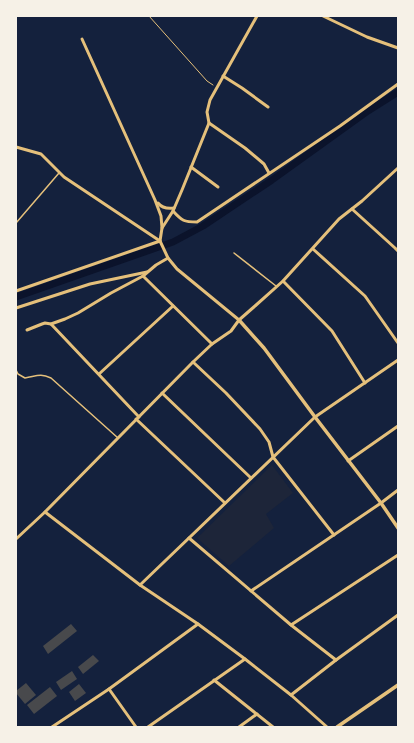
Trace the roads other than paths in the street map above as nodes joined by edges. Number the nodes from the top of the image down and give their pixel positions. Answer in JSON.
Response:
{"nodes":[{"id":1,"x":257,"y":16,"type":"edge"},
{"id":2,"x":324,"y":16,"type":"edge"},
{"id":3,"x":82,"y":39,"type":"dead end"},
{"id":4,"x":398,"y":48,"type":"edge"},
{"id":5,"x":224,"y":76,"type":"junction"},
{"id":6,"x":398,"y":84,"type":"edge"},
{"id":7,"x":268,"y":107,"type":"dead end"},
{"id":8,"x":209,"y":123,"type":"junction"},
{"id":9,"x":16,"y":147,"type":"edge"},
{"id":10,"x":191,"y":167,"type":"junction"},
{"id":11,"x":398,"y":168,"type":"edge"},
{"id":12,"x":59,"y":172,"type":"junction"},
{"id":13,"x":269,"y":173,"type":"junction"},
{"id":14,"x":218,"y":187,"type":"dead end"},
{"id":15,"x":155,"y":200,"type":"junction"},
{"id":16,"x":352,"y":209,"type":"junction"},
{"id":17,"x":173,"y":210,"type":"junction"},
{"id":18,"x":16,"y":223,"type":"edge"},
{"id":19,"x":162,"y":228,"type":"junction"},
{"id":20,"x":160,"y":241,"type":"junction"},
{"id":21,"x":397,"y":246,"type":"edge"},
{"id":22,"x":313,"y":249,"type":"junction"},
{"id":23,"x":398,"y":251,"type":"edge"},
{"id":24,"x":234,"y":253,"type":"dead end"},
{"id":25,"x":168,"y":258,"type":"junction"},
{"id":26,"x":149,"y":271,"type":"junction"},
{"id":27,"x":143,"y":276,"type":"junction"},
{"id":28,"x":283,"y":281,"type":"junction"},
{"id":29,"x":276,"y":286,"type":"junction"},
{"id":30,"x":16,"y":291,"type":"edge"},
{"id":31,"x":173,"y":306,"type":"junction"},
{"id":32,"x":16,"y":308,"type":"edge"},
{"id":33,"x":239,"y":320,"type":"junction"},
{"id":34,"x":51,"y":324,"type":"junction"},
{"id":35,"x":27,"y":330,"type":"dead end"},
{"id":36,"x":398,"y":342,"type":"edge"},
{"id":37,"x":212,"y":344,"type":"junction"},
{"id":38,"x":398,"y":360,"type":"edge"},
{"id":39,"x":193,"y":362,"type":"junction"},
{"id":40,"x":16,"y":370,"type":"edge"},
{"id":41,"x":99,"y":374,"type":"junction"},
{"id":42,"x":365,"y":383,"type":"junction"},
{"id":43,"x":162,"y":393,"type":"junction"},
{"id":44,"x":315,"y":417,"type":"junction"},
{"id":45,"x":138,"y":418,"type":"junction"},
{"id":46,"x":398,"y":426,"type":"edge"},
{"id":47,"x":118,"y":438,"type":"junction"},
{"id":48,"x":273,"y":457,"type":"junction"},
{"id":49,"x":348,"y":461,"type":"junction"},
{"id":50,"x":251,"y":478,"type":"junction"},
{"id":51,"x":398,"y":490,"type":"edge"},
{"id":52,"x":225,"y":503,"type":"junction"},
{"id":53,"x":381,"y":503,"type":"junction"},
{"id":54,"x":45,"y":512,"type":"junction"},
{"id":55,"x":398,"y":528,"type":"edge"},
{"id":56,"x":334,"y":535,"type":"junction"},
{"id":57,"x":189,"y":538,"type":"junction"},
{"id":58,"x":16,"y":539,"type":"edge"},
{"id":59,"x":398,"y":555,"type":"edge"},
{"id":60,"x":140,"y":585,"type":"junction"},
{"id":61,"x":251,"y":591,"type":"junction"},
{"id":62,"x":398,"y":616,"type":"edge"},
{"id":63,"x":198,"y":624,"type":"junction"},
{"id":64,"x":291,"y":625,"type":"junction"},
{"id":65,"x":245,"y":659,"type":"junction"},
{"id":66,"x":336,"y":660,"type":"junction"},
{"id":67,"x":214,"y":680,"type":"junction"},
{"id":68,"x":398,"y":685,"type":"edge"},
{"id":69,"x":109,"y":689,"type":"junction"},
{"id":70,"x":292,"y":695,"type":"junction"},
{"id":71,"x":257,"y":714,"type":"junction"},
{"id":72,"x":52,"y":727,"type":"edge"},
{"id":73,"x":136,"y":727,"type":"edge"},
{"id":74,"x":148,"y":727,"type":"edge"},
{"id":75,"x":239,"y":727,"type":"edge"},
{"id":76,"x":273,"y":727,"type":"edge"},
{"id":77,"x":327,"y":727,"type":"edge"},
{"id":78,"x":337,"y":727,"type":"edge"}],
"edges":[{"from":1,"to":5,"type":"street"},
{"from":2,"to":4,"type":"street"},
{"from":3,"to":15,"type":"street"},
{"from":5,"to":7,"type":"street"},
{"from":5,"to":8,"type":"street"},
{"from":6,"to":13,"type":"street"},
{"from":8,"to":10,"type":"street"},
{"from":8,"to":13,"type":"street"},
{"from":9,"to":12,"type":"street"},
{"from":10,"to":14,"type":"street"},
{"from":10,"to":17,"type":"street"},
{"from":11,"to":16,"type":"street"},
{"from":12,"to":18,"type":"lane"},
{"from":12,"to":20,"type":"street"},
{"from":13,"to":17,"type":"street"},
{"from":15,"to":17,"type":"street"},
{"from":15,"to":19,"type":"street"},
{"from":16,"to":21,"type":"street"},
{"from":16,"to":22,"type":"street"},
{"from":17,"to":19,"type":"street"},
{"from":19,"to":20,"type":"street"},
{"from":20,"to":25,"type":"street"},
{"from":20,"to":30,"type":"street"},
{"from":21,"to":23,"type":"street"},
{"from":22,"to":28,"type":"street"},
{"from":22,"to":36,"type":"street"},
{"from":24,"to":29,"type":"lane"},
{"from":25,"to":26,"type":"street"},
{"from":25,"to":33,"type":"street"},
{"from":26,"to":27,"type":"street"},
{"from":26,"to":32,"type":"street"},
{"from":27,"to":31,"type":"street"},
{"from":27,"to":34,"type":"street"},
{"from":28,"to":29,"type":"street"},
{"from":28,"to":42,"type":"street"},
{"from":29,"to":33,"type":"street"},
{"from":31,"to":37,"type":"street"},
{"from":31,"to":41,"type":"street"},
{"from":33,"to":37,"type":"street"},
{"from":33,"to":44,"type":"street"},
{"from":34,"to":35,"type":"street"},
{"from":34,"to":41,"type":"street"},
{"from":37,"to":39,"type":"street"},
{"from":38,"to":42,"type":"street"},
{"from":39,"to":43,"type":"street"},
{"from":39,"to":48,"type":"street"},
{"from":40,"to":47,"type":"lane"},
{"from":41,"to":45,"type":"street"},
{"from":42,"to":44,"type":"street"},
{"from":43,"to":45,"type":"street"},
{"from":43,"to":50,"type":"street"},
{"from":44,"to":48,"type":"street"},
{"from":44,"to":49,"type":"street"},
{"from":45,"to":47,"type":"street"},
{"from":45,"to":52,"type":"street"},
{"from":46,"to":49,"type":"street"},
{"from":47,"to":54,"type":"street"},
{"from":48,"to":50,"type":"street"},
{"from":48,"to":56,"type":"street"},
{"from":49,"to":53,"type":"street"},
{"from":50,"to":52,"type":"street"},
{"from":51,"to":53,"type":"street"},
{"from":52,"to":57,"type":"street"},
{"from":53,"to":55,"type":"street"},
{"from":53,"to":56,"type":"street"},
{"from":54,"to":58,"type":"street"},
{"from":54,"to":60,"type":"street"},
{"from":56,"to":61,"type":"street"},
{"from":57,"to":60,"type":"street"},
{"from":57,"to":61,"type":"street"},
{"from":59,"to":64,"type":"street"},
{"from":60,"to":63,"type":"street"},
{"from":61,"to":64,"type":"street"},
{"from":62,"to":66,"type":"street"},
{"from":63,"to":65,"type":"street"},
{"from":63,"to":69,"type":"street"},
{"from":64,"to":66,"type":"street"},
{"from":65,"to":67,"type":"street"},
{"from":65,"to":70,"type":"street"},
{"from":66,"to":70,"type":"street"},
{"from":67,"to":71,"type":"street"},
{"from":67,"to":74,"type":"street"},
{"from":68,"to":78,"type":"street"},
{"from":69,"to":72,"type":"street"},
{"from":69,"to":73,"type":"street"},
{"from":70,"to":77,"type":"street"},
{"from":71,"to":75,"type":"street"},
{"from":71,"to":76,"type":"street"}]}
